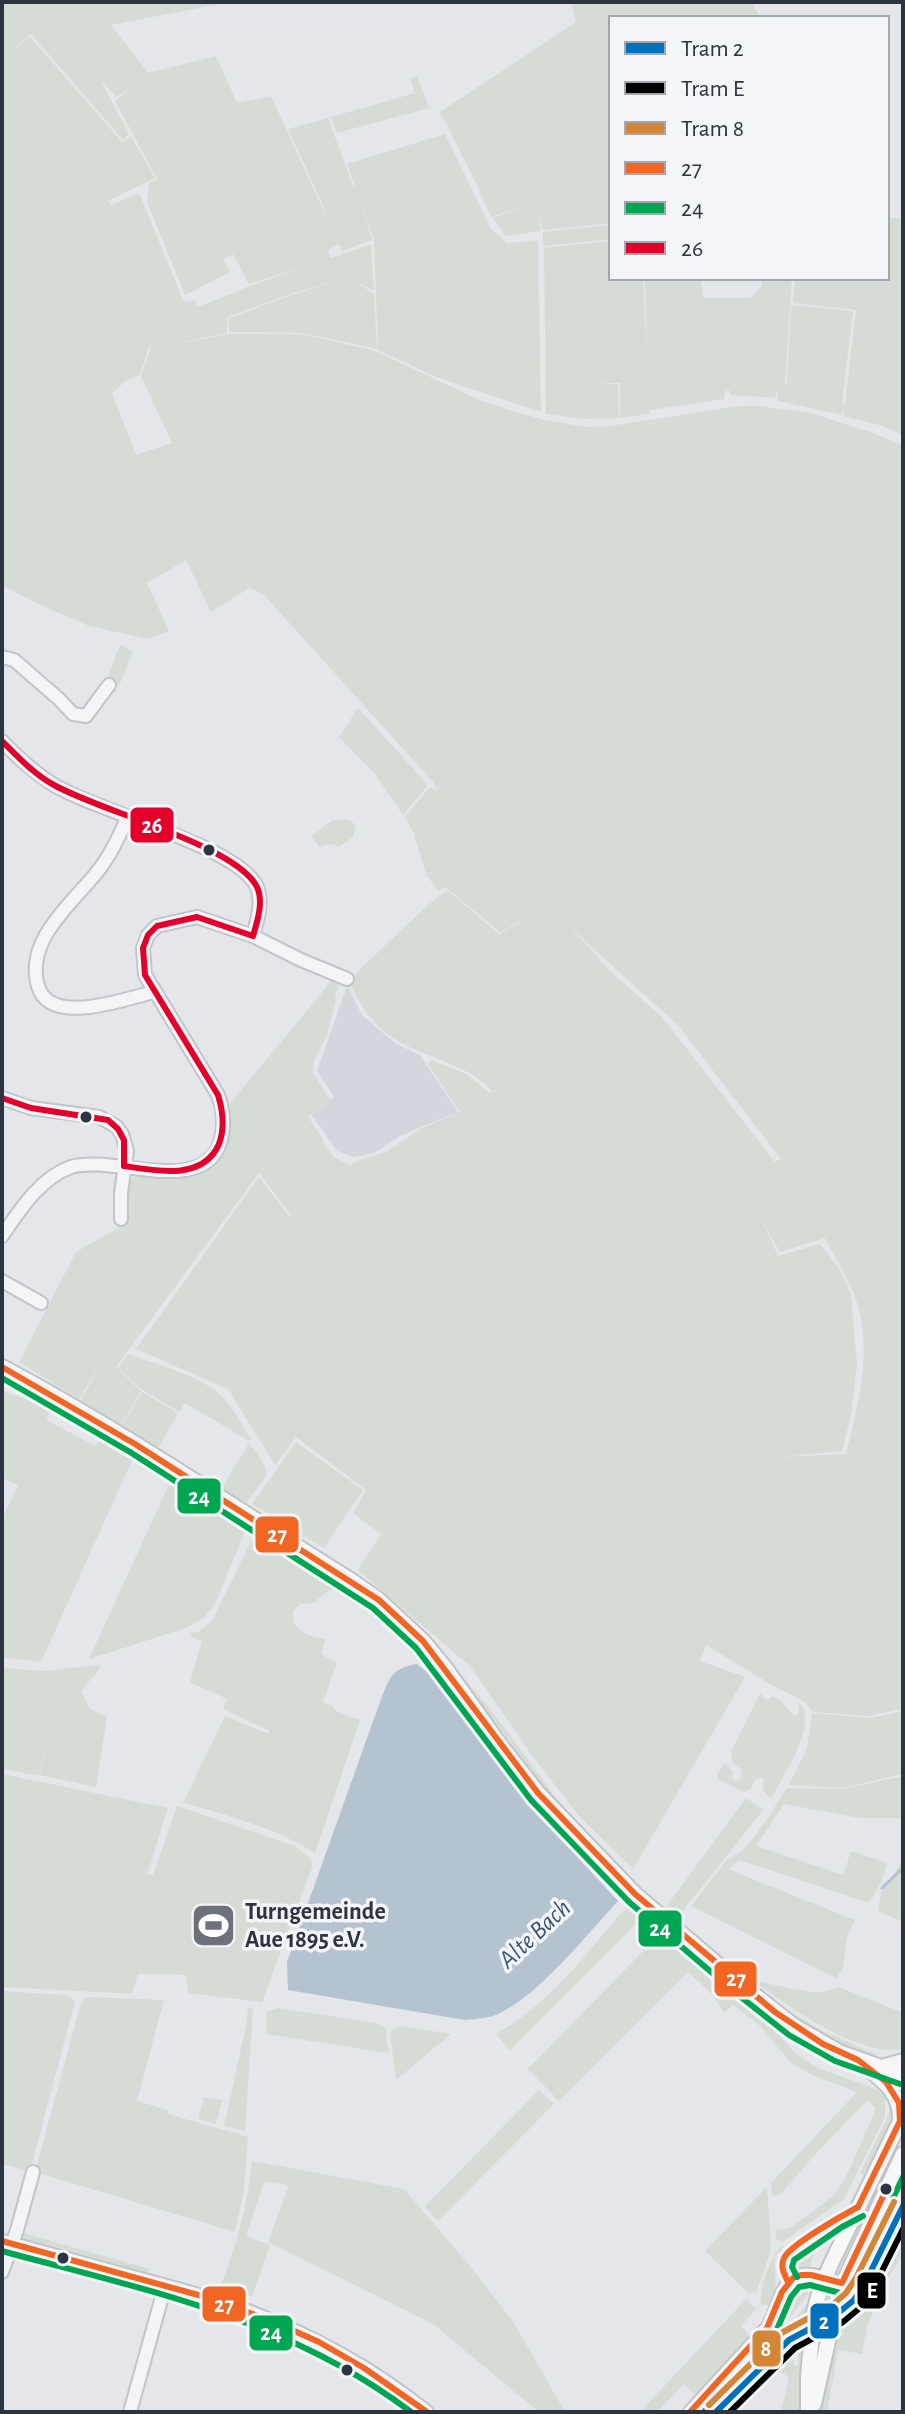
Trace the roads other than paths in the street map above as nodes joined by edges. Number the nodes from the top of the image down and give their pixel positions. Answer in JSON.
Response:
{"nodes":[{"id":1,"x":2,"y":657,"type":"edge"},
{"id":2,"x":109,"y":685,"type":"dead end"},
{"id":3,"x":2,"y":741,"type":"edge"},
{"id":4,"x":127,"y":818,"type":"junction"},
{"id":5,"x":253,"y":936,"type":"junction"},
{"id":6,"x":347,"y":979,"type":"dead end"},
{"id":7,"x":154,"y":992,"type":"junction"},
{"id":8,"x":2,"y":1098,"type":"edge"},
{"id":9,"x":124,"y":1166,"type":"junction"},
{"id":10,"x":121,"y":1219,"type":"dead end"},
{"id":11,"x":2,"y":1236,"type":"edge"},
{"id":12,"x":2,"y":1281,"type":"edge"},
{"id":13,"x":41,"y":1303,"type":"dead end"},
{"id":14,"x":2,"y":1367,"type":"edge"},
{"id":15,"x":858,"y":2060,"type":"junction"},
{"id":16,"x":903,"y":2060,"type":"edge"},
{"id":17,"x":878,"y":2067,"type":"junction"},
{"id":18,"x":903,"y":2075,"type":"edge"},
{"id":19,"x":902,"y":2118,"type":"edge"},
{"id":20,"x":903,"y":2154,"type":"edge"},
{"id":21,"x":33,"y":2172,"type":"dead end"},
{"id":22,"x":7,"y":2243,"type":"edge"},
{"id":23,"x":2,"y":2272,"type":"edge"},
{"id":24,"x":824,"y":2278,"type":"junction"},
{"id":25,"x":842,"y":2283,"type":"junction"},
{"id":26,"x":165,"y":2286,"type":"junction"},
{"id":27,"x":130,"y":2412,"type":"edge"},
{"id":28,"x":427,"y":2412,"type":"edge"},
{"id":29,"x":690,"y":2412,"type":"edge"},
{"id":30,"x":810,"y":2412,"type":"edge"}],
"edges":[{"from":1,"to":2,"type":"street"},
{"from":3,"to":4,"type":"street"},
{"from":4,"to":5,"type":"street"},
{"from":4,"to":7,"type":"street"},
{"from":5,"to":6,"type":"street"},
{"from":5,"to":7,"type":"street"},
{"from":7,"to":9,"type":"street"},
{"from":8,"to":9,"type":"street"},
{"from":9,"to":10,"type":"street"},
{"from":9,"to":11,"type":"street"},
{"from":12,"to":13,"type":"street"},
{"from":14,"to":15,"type":"main road"},
{"from":15,"to":17,"type":"main road"},
{"from":15,"to":19,"type":"main road"},
{"from":16,"to":17,"type":"street"},
{"from":17,"to":18,"type":"main road"},
{"from":19,"to":24,"type":"main road"},
{"from":20,"to":25,"type":"main road"},
{"from":21,"to":22,"type":"street"},
{"from":22,"to":23,"type":"street"},
{"from":22,"to":26,"type":"street"},
{"from":24,"to":25,"type":"street"},
{"from":24,"to":29,"type":"street"},
{"from":24,"to":30,"type":"main road"},
{"from":25,"to":30,"type":"main road"},
{"from":26,"to":27,"type":"street"},
{"from":26,"to":28,"type":"street"}]}
